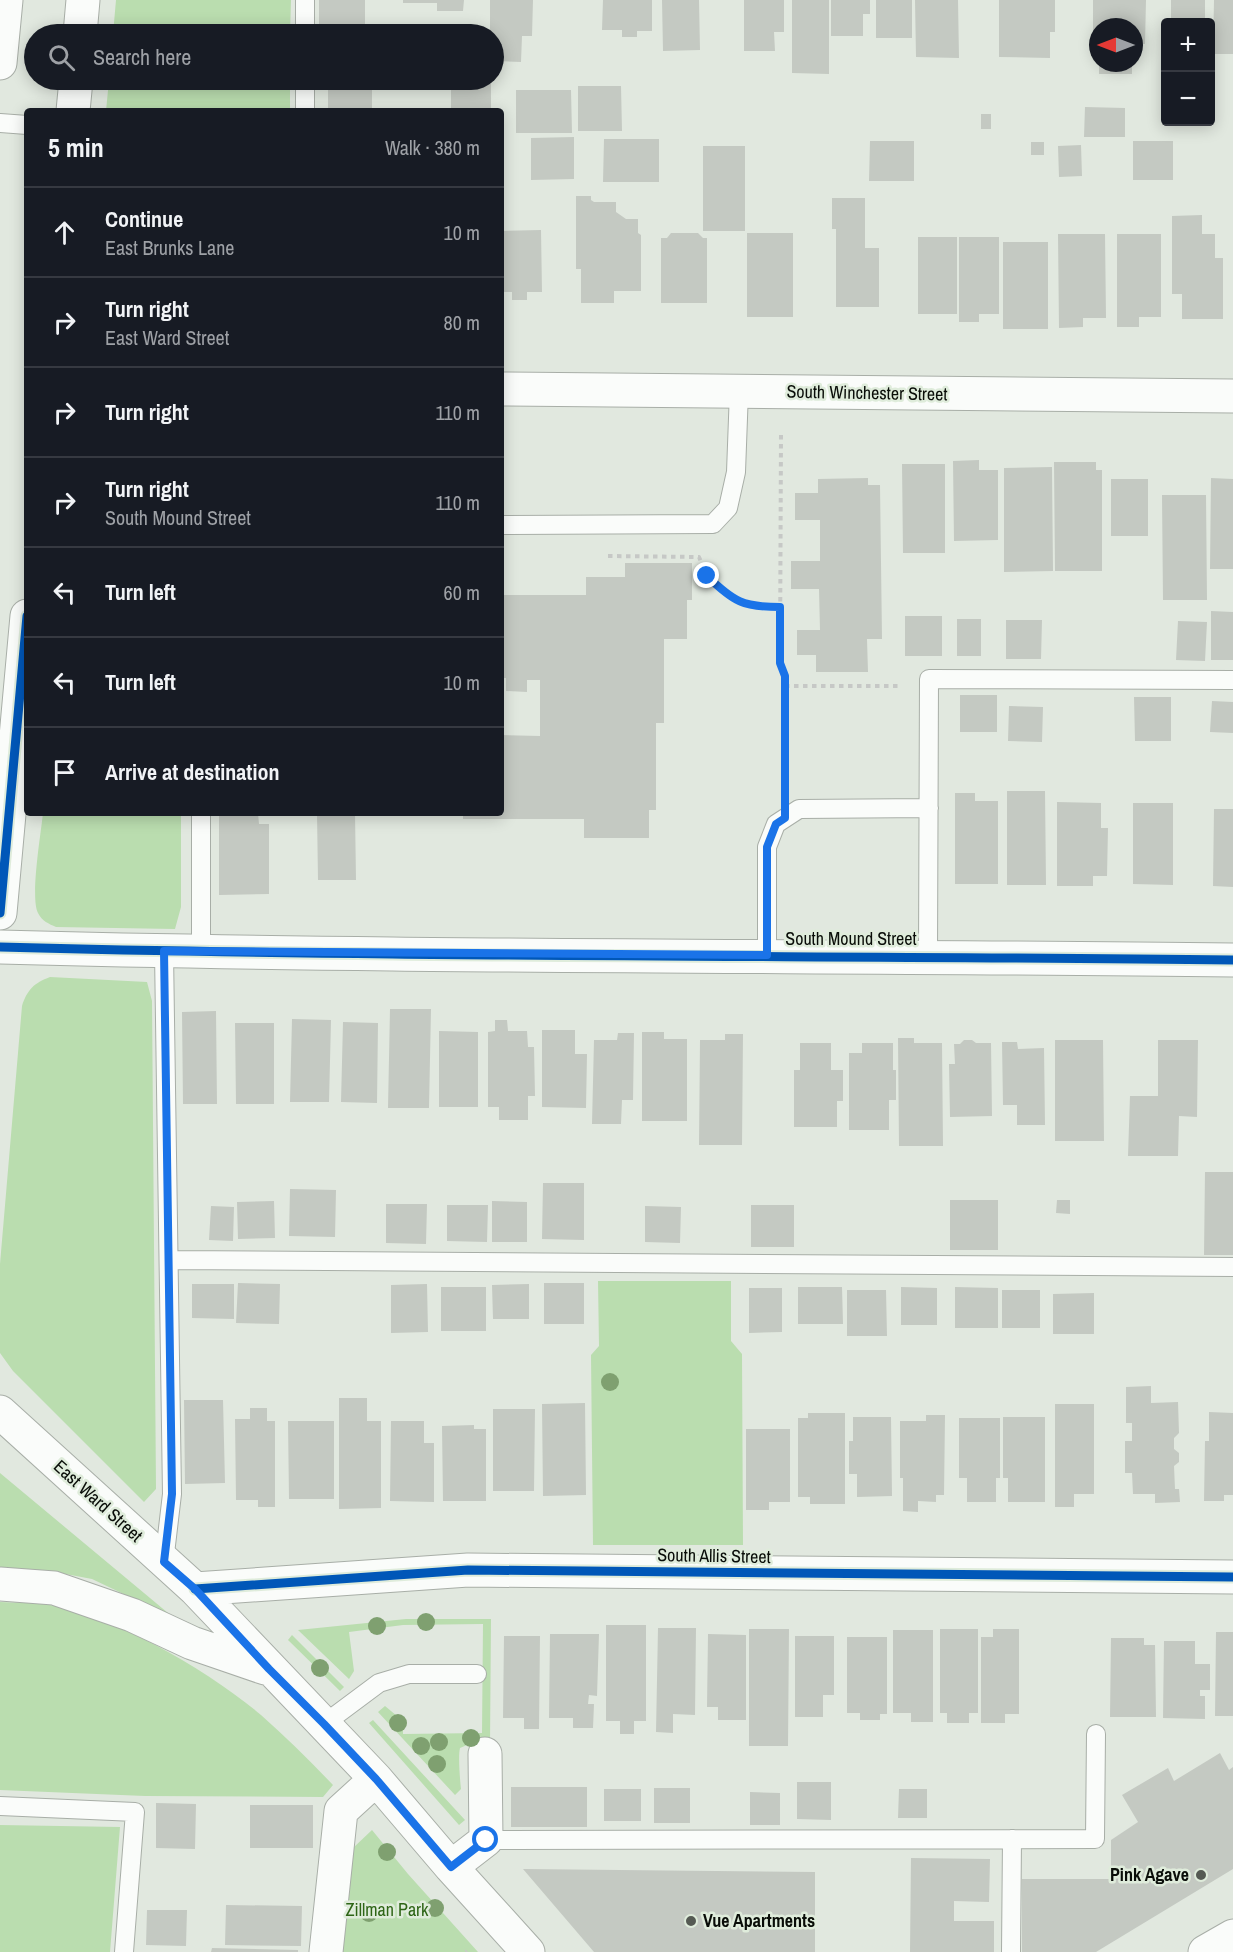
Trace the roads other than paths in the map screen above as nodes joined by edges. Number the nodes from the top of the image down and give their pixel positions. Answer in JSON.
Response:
{"nodes":[{"id":1,"x":6,"y":0,"type":"edge"},
{"id":2,"x":83,"y":0,"type":"edge"},
{"id":3,"x":305,"y":0,"type":"edge"},
{"id":4,"x":81,"y":24,"type":"edge"},
{"id":5,"x":305,"y":24,"type":"edge"},
{"id":6,"x":0,"y":63,"type":"edge"},
{"id":7,"x":75,"y":90,"type":"edge"},
{"id":8,"x":305,"y":90,"type":"edge"},
{"id":9,"x":73,"y":108,"type":"edge"},
{"id":10,"x":305,"y":108,"type":"edge"},
{"id":11,"x":0,"y":123,"type":"edge"},
{"id":12,"x":24,"y":125,"type":"edge"},
{"id":13,"x":504,"y":389,"type":"edge"},
{"id":14,"x":739,"y":392,"type":"junction"},
{"id":15,"x":1233,"y":396,"type":"edge"},
{"id":16,"x":504,"y":525,"type":"edge"},
{"id":17,"x":24,"y":649,"type":"edge"},
{"id":18,"x":1233,"y":680,"type":"edge"},
{"id":19,"x":929,"y":808,"type":"junction"},
{"id":20,"x":201,"y":816,"type":"edge"},
{"id":21,"x":0,"y":913,"type":"edge"},
{"id":22,"x":0,"y":948,"type":"edge"},
{"id":23,"x":164,"y":951,"type":"junction"},
{"id":24,"x":201,"y":951,"type":"junction"},
{"id":25,"x":767,"y":955,"type":"junction"},
{"id":26,"x":928,"y":956,"type":"junction"},
{"id":27,"x":1233,"y":960,"type":"edge"},
{"id":28,"x":169,"y":1260,"type":"junction"},
{"id":29,"x":1233,"y":1267,"type":"edge"},
{"id":30,"x":0,"y":1412,"type":"edge"},
{"id":31,"x":164,"y":1562,"type":"junction"},
{"id":32,"x":1233,"y":1577,"type":"edge"},
{"id":33,"x":0,"y":1584,"type":"edge"},
{"id":34,"x":195,"y":1589,"type":"junction"},
{"id":35,"x":269,"y":1669,"type":"junction"},
{"id":36,"x":477,"y":1674,"type":"dead end"},
{"id":37,"x":324,"y":1724,"type":"junction"},
{"id":38,"x":1096,"y":1734,"type":"dead end"},
{"id":39,"x":485,"y":1754,"type":"dead end"},
{"id":40,"x":376,"y":1779,"type":"junction"},
{"id":41,"x":0,"y":1806,"type":"edge"},
{"id":42,"x":1012,"y":1839,"type":"junction"},
{"id":43,"x":486,"y":1840,"type":"junction"},
{"id":44,"x":451,"y":1867,"type":"junction"},
{"id":45,"x":1233,"y":1936,"type":"edge"},
{"id":46,"x":124,"y":1952,"type":"edge"},
{"id":47,"x":326,"y":1952,"type":"edge"},
{"id":48,"x":528,"y":1952,"type":"edge"},
{"id":49,"x":1011,"y":1952,"type":"edge"},
{"id":50,"x":1205,"y":1952,"type":"edge"}],
"edges":[{"from":1,"to":6,"type":"street"},
{"from":2,"to":4,"type":"street"},
{"from":3,"to":5,"type":"lane"},
{"from":7,"to":9,"type":"street"},
{"from":8,"to":10,"type":"lane"},
{"from":11,"to":12,"type":"lane"},
{"from":13,"to":14,"type":"street","name":"South Winchester Street"},
{"from":14,"to":15,"type":"street","name":"South Winchester Street"},
{"from":14,"to":16,"type":"lane"},
{"from":17,"to":21,"type":"street"},
{"from":18,"to":19,"type":"lane"},
{"from":19,"to":25,"type":"lane"},
{"from":19,"to":26,"type":"lane"},
{"from":20,"to":24,"type":"lane"},
{"from":22,"to":23,"type":"street","name":"South Mound Street"},
{"from":23,"to":24,"type":"street","name":"South Mound Street"},
{"from":23,"to":28,"type":"lane"},
{"from":24,"to":25,"type":"street","name":"South Mound Street"},
{"from":25,"to":26,"type":"street","name":"South Mound Street"},
{"from":26,"to":27,"type":"street","name":"South Mound Street"},
{"from":28,"to":29,"type":"lane"},
{"from":28,"to":31,"type":"lane"},
{"from":30,"to":31,"type":"street","name":"East Ward Street"},
{"from":31,"to":34,"type":"street","name":"East Ward Street"},
{"from":32,"to":34,"type":"street","name":"South Allis Street"},
{"from":33,"to":35,"type":"street","name":"East Ward Street"},
{"from":34,"to":35,"type":"street","name":"East Ward Street"},
{"from":35,"to":37,"type":"street","name":"East Ward Street"},
{"from":36,"to":37,"type":"lane"},
{"from":37,"to":40,"type":"street","name":"East Ward Street"},
{"from":38,"to":42,"type":"lane"},
{"from":39,"to":43,"type":"street"},
{"from":40,"to":44,"type":"street","name":"East Ward Street"},
{"from":40,"to":47,"type":"street"},
{"from":41,"to":46,"type":"lane"},
{"from":42,"to":43,"type":"lane"},
{"from":42,"to":49,"type":"lane"},
{"from":43,"to":44,"type":"street"},
{"from":44,"to":48,"type":"street","name":"East Ward Street"},
{"from":45,"to":50,"type":"street"}]}
